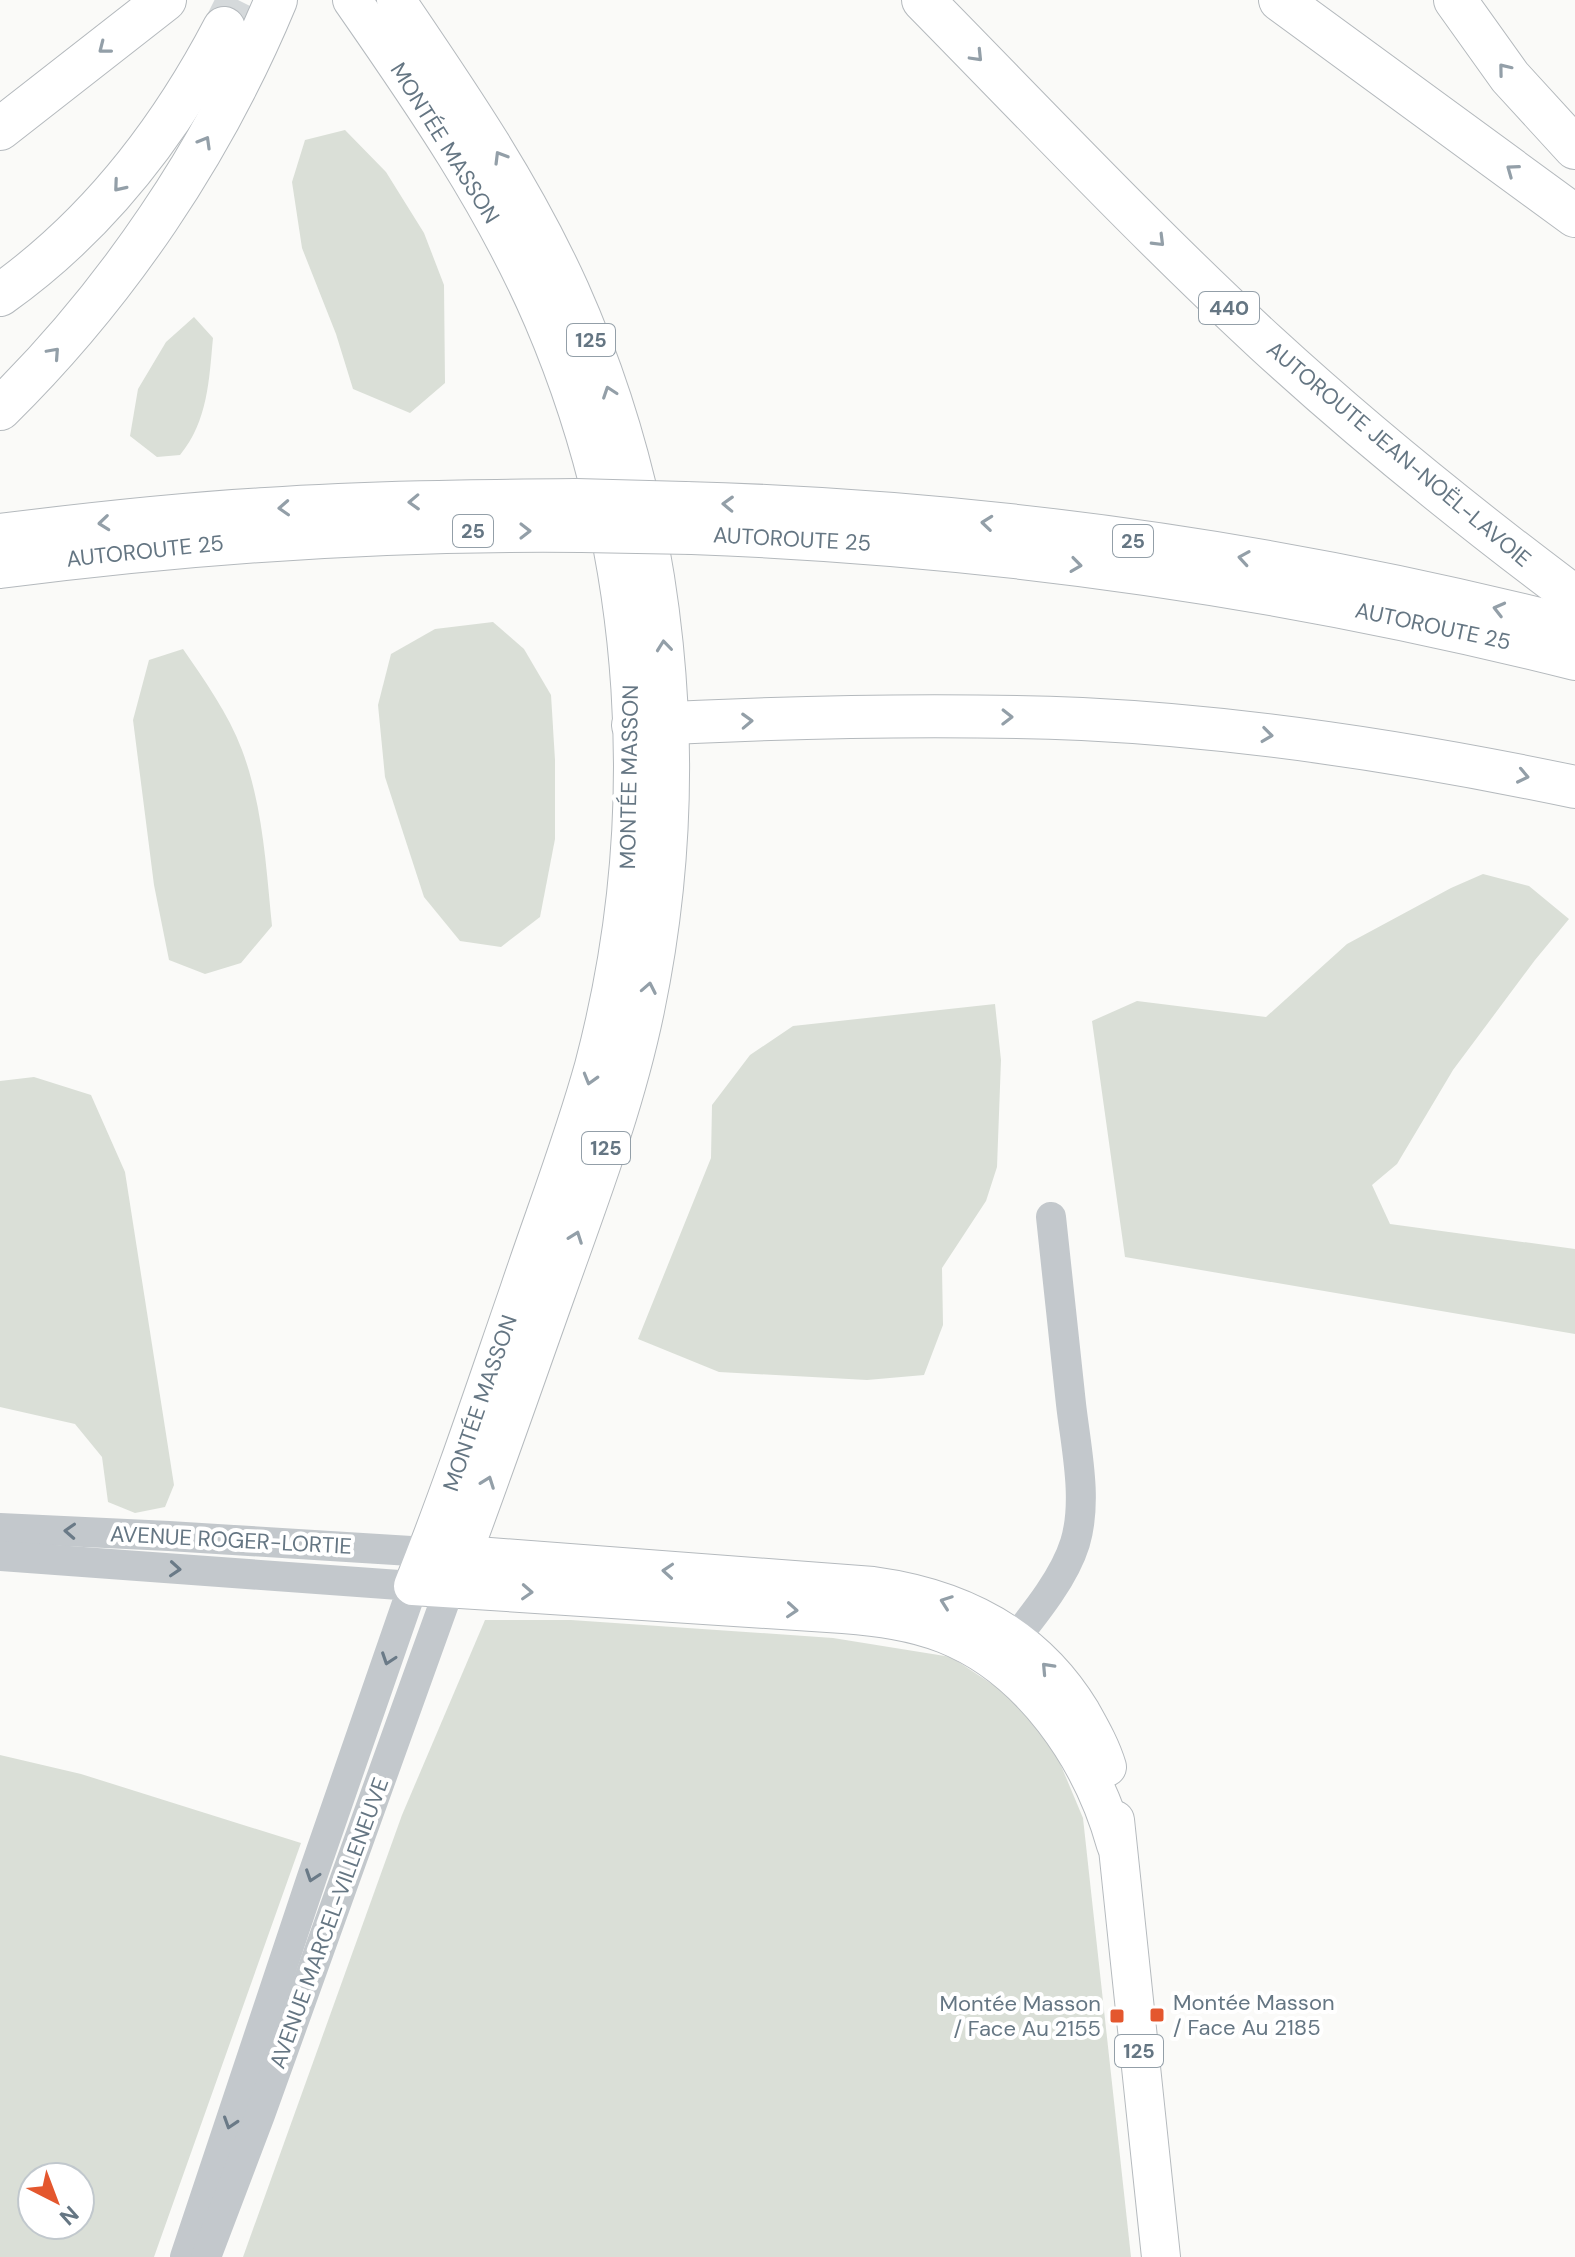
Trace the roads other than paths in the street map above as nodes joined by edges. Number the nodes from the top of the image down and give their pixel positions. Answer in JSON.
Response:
{"nodes":[{"id":1,"x":165,"y":0,"type":"edge"},
{"id":2,"x":276,"y":0,"type":"edge"},
{"id":3,"x":352,"y":0,"type":"edge"},
{"id":4,"x":396,"y":0,"type":"edge"},
{"id":5,"x":923,"y":0,"type":"edge"},
{"id":6,"x":1280,"y":0,"type":"edge"},
{"id":7,"x":1455,"y":0,"type":"edge"},
{"id":8,"x":224,"y":28,"type":"tunnel mouth"},
{"id":9,"x":0,"y":129,"type":"edge"},
{"id":10,"x":1575,"y":148,"type":"edge"},
{"id":11,"x":1575,"y":216,"type":"edge"},
{"id":12,"x":0,"y":295,"type":"edge"},
{"id":13,"x":0,"y":409,"type":"edge"},
{"id":14,"x":688,"y":518,"type":"junction"},
{"id":15,"x":183,"y":531,"type":"junction"},
{"id":16,"x":0,"y":535,"type":"edge"},
{"id":17,"x":0,"y":567,"type":"edge"},
{"id":18,"x":1568,"y":592,"type":"edge"},
{"id":19,"x":1575,"y":628,"type":"edge"},
{"id":20,"x":1575,"y":659,"type":"edge"},
{"id":21,"x":651,"y":724,"type":"junction"},
{"id":22,"x":1575,"y":787,"type":"edge"},
{"id":23,"x":1051,"y":1217,"type":"dead end"},
{"id":24,"x":0,"y":1528,"type":"edge"},
{"id":25,"x":0,"y":1556,"type":"edge"},
{"id":26,"x":438,"y":1570,"type":"junction"},
{"id":27,"x":1005,"y":1651,"type":"junction"},
{"id":28,"x":185,"y":2257,"type":"edge"},
{"id":29,"x":206,"y":2257,"type":"edge"},
{"id":30,"x":1161,"y":2257,"type":"edge"}],
"edges":[{"from":1,"to":9,"type":"highway","one_way":true},
{"from":13,"to":2,"type":"highway","one_way":true},
{"from":3,"to":21,"type":"main road","name":"MONTÉE MASSON","number":"125"},
{"from":21,"to":4,"type":"main road","name":"MONTÉE MASSON","number":"125","one_way":true},
{"from":5,"to":18,"type":"highway","name":"AUTOROUTE JEAN-NOËL-LAVOIE","number":"440","one_way":true},
{"from":11,"to":6,"type":"highway","one_way":true},
{"from":10,"to":7,"type":"highway","one_way":true},
{"from":8,"to":12,"type":"highway","one_way":true},
{"from":14,"to":15,"type":"highway","name":"AUTOROUTE 25","number":"25","bridge":true},
{"from":19,"to":14,"type":"highway","name":"AUTOROUTE 25","number":"25","one_way":true},
{"from":14,"to":20,"type":"highway","name":"AUTOROUTE 25","number":"25","one_way":true},
{"from":15,"to":16,"type":"highway","name":"AUTOROUTE 25","number":"25","one_way":true},
{"from":15,"to":17,"type":"highway","name":"AUTOROUTE 25","number":"25"},
{"from":21,"to":22,"type":"highway","one_way":true},
{"from":21,"to":26,"type":"main road","name":"MONTÉE MASSON","number":"125"},
{"from":23,"to":27,"type":"street"},
{"from":26,"to":24,"type":"street","name":"AVENUE ROGER-LORTIE","one_way":true},
{"from":25,"to":26,"type":"street","name":"AVENUE ROGER-LORTIE","one_way":true},
{"from":26,"to":27,"type":"main road","number":"125"},
{"from":26,"to":28,"type":"street","name":"AVENUE MARCEL-VILLENEUVE","one_way":true},
{"from":26,"to":29,"type":"street","name":"AVENUE MARCEL-VILLENEUVE"},
{"from":27,"to":30,"type":"main road","number":"125"}]}
